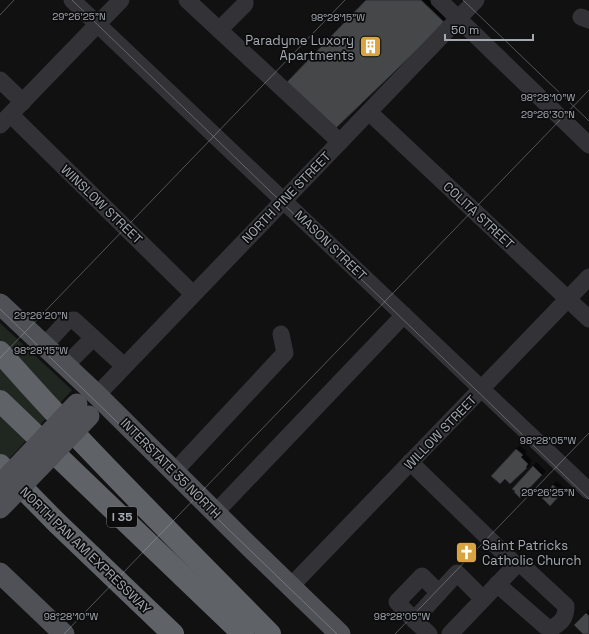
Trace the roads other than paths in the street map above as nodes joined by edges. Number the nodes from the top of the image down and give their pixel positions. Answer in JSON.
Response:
{"nodes":[{"id":1,"x":72,"y":0,"type":"edge"},
{"id":2,"x":121,"y":0,"type":"edge"},
{"id":3,"x":186,"y":0,"type":"edge"},
{"id":4,"x":245,"y":0,"type":"edge"},
{"id":5,"x":439,"y":0,"type":"edge"},
{"id":6,"x":476,"y":0,"type":"edge"},
{"id":7,"x":458,"y":18,"type":"junction"},
{"id":8,"x":97,"y":24,"type":"junction"},
{"id":9,"x":219,"y":30,"type":"junction"},
{"id":10,"x":0,"y":80,"type":"edge"},
{"id":11,"x":23,"y":102,"type":"junction"},
{"id":12,"x":369,"y":112,"type":"junction"},
{"id":13,"x":5,"y":120,"type":"edge"},
{"id":14,"x":340,"y":142,"type":"junction"},
{"id":15,"x":589,"y":145,"type":"edge"},
{"id":16,"x":284,"y":200,"type":"junction"},
{"id":17,"x":589,"y":277,"type":"edge"},
{"id":18,"x":193,"y":294,"type":"junction"},
{"id":19,"x":568,"y":298,"type":"junction"},
{"id":20,"x":0,"y":304,"type":"edge"},
{"id":21,"x":404,"y":315,"type":"junction"},
{"id":22,"x":589,"y":319,"type":"edge"},
{"id":23,"x":281,"y":334,"type":"dead end"},
{"id":24,"x":92,"y":338,"type":"junction"},
{"id":25,"x":44,"y":346,"type":"junction"},
{"id":26,"x":0,"y":352,"type":"edge"},
{"id":27,"x":66,"y":366,"type":"junction"},
{"id":28,"x":124,"y":366,"type":"junction"},
{"id":29,"x":481,"y":388,"type":"junction"},
{"id":30,"x":97,"y":395,"type":"junction"},
{"id":31,"x":0,"y":401,"type":"edge"},
{"id":32,"x":83,"y":410,"type":"junction"},
{"id":33,"x":410,"y":462,"type":"junction"},
{"id":34,"x":0,"y":465,"type":"edge"},
{"id":35,"x":174,"y":472,"type":"junction"},
{"id":36,"x":0,"y":474,"type":"edge"},
{"id":37,"x":0,"y":484,"type":"edge"},
{"id":38,"x":589,"y":491,"type":"edge"},
{"id":39,"x":0,"y":508,"type":"edge"},
{"id":40,"x":215,"y":513,"type":"junction"},
{"id":41,"x":57,"y":523,"type":"junction"},
{"id":42,"x":516,"y":565,"type":"junction"},
{"id":43,"x":0,"y":574,"type":"edge"},
{"id":44,"x":497,"y":584,"type":"junction"},
{"id":45,"x":291,"y":586,"type":"junction"},
{"id":46,"x":439,"y":593,"type":"junction"},
{"id":47,"x":483,"y":599,"type":"junction"},
{"id":48,"x":414,"y":620,"type":"junction"},
{"id":49,"x":64,"y":634,"type":"edge"},
{"id":50,"x":173,"y":634,"type":"edge"},
{"id":51,"x":243,"y":634,"type":"edge"},
{"id":52,"x":270,"y":634,"type":"edge"},
{"id":53,"x":340,"y":634,"type":"edge"},
{"id":54,"x":429,"y":634,"type":"edge"},
{"id":55,"x":450,"y":634,"type":"edge"}],
"edges":[{"from":1,"to":8,"type":"street","name":"MASON STREET"},
{"from":2,"to":8,"type":"street"},
{"from":3,"to":9,"type":"street"},
{"from":4,"to":9,"type":"street"},
{"from":5,"to":7,"type":"street"},
{"from":6,"to":7,"type":"street","name":"NORTH PINE STREET"},
{"from":7,"to":12,"type":"street","name":"NORTH PINE STREET"},
{"from":7,"to":15,"type":"street"},
{"from":8,"to":11,"type":"street"},
{"from":8,"to":16,"type":"street","name":"MASON STREET"},
{"from":9,"to":14,"type":"street"},
{"from":10,"to":11,"type":"street"},
{"from":11,"to":13,"type":"street"},
{"from":12,"to":14,"type":"street","name":"NORTH PINE STREET"},
{"from":12,"to":19,"type":"street","name":"COLITA STREET"},
{"from":13,"to":18,"type":"street","name":"WINSLOW STREET"},
{"from":14,"to":16,"type":"street","name":"NORTH PINE STREET"},
{"from":16,"to":18,"type":"street","name":"NORTH PINE STREET"},
{"from":16,"to":21,"type":"street","name":"MASON STREET"},
{"from":17,"to":19,"type":"street","name":"WILLOW STREET"},
{"from":18,"to":28,"type":"street","name":"NORTH PINE STREET"},
{"from":19,"to":22,"type":"street","name":"COLITA STREET"},
{"from":19,"to":29,"type":"street","name":"WILLOW STREET"},
{"from":20,"to":25,"type":"main road","name":"INTERSTATE 35 NORTH"},
{"from":21,"to":29,"type":"street","name":"MASON STREET"},
{"from":21,"to":40,"type":"street"},
{"from":23,"to":35,"type":"street"},
{"from":24,"to":25,"type":"street"},
{"from":24,"to":27,"type":"street"},
{"from":24,"to":28,"type":"street"},
{"from":25,"to":27,"type":"main road","name":"INTERSTATE 35 NORTH"},
{"from":26,"to":52,"type":"highway"},
{"from":27,"to":30,"type":"main road","name":"INTERSTATE 35 NORTH"},
{"from":28,"to":30,"type":"street","name":"NORTH PINE STREET"},
{"from":29,"to":33,"type":"street","name":"WILLOW STREET"},
{"from":29,"to":38,"type":"street","name":"MASON STREET"},
{"from":30,"to":32,"type":"main road","name":"NORTH PINE STREET"},
{"from":30,"to":35,"type":"main road","name":"INTERSTATE 35 NORTH"},
{"from":31,"to":51,"type":"highway","number":"I 35"},
{"from":32,"to":37,"type":"main road","name":"NORTH PINE STREET","bridge":true},
{"from":32,"to":39,"type":"main road","name":"NORTH PINE STREET","bridge":true},
{"from":33,"to":42,"type":"street"},
{"from":33,"to":45,"type":"street","name":"WILLOW STREET"},
{"from":34,"to":41,"type":"highway","name":"NORTH PAN AM EXPRESSWAY"},
{"from":35,"to":40,"type":"main road","name":"INTERSTATE 35 NORTH"},
{"from":36,"to":41,"type":"highway"},
{"from":40,"to":45,"type":"main road","name":"INTERSTATE 35 NORTH"},
{"from":41,"to":50,"type":"highway","name":"NORTH PAN AM EXPRESSWAY"},
{"from":42,"to":44,"type":"street"},
{"from":42,"to":44,"type":"street"},
{"from":43,"to":49,"type":"main road"},
{"from":44,"to":47,"type":"street"},
{"from":45,"to":53,"type":"main road","name":"INTERSTATE 35 NORTH"},
{"from":46,"to":47,"type":"street"},
{"from":46,"to":48,"type":"street"},
{"from":46,"to":48,"type":"street"},
{"from":47,"to":55,"type":"street"},
{"from":48,"to":54,"type":"street"}]}
